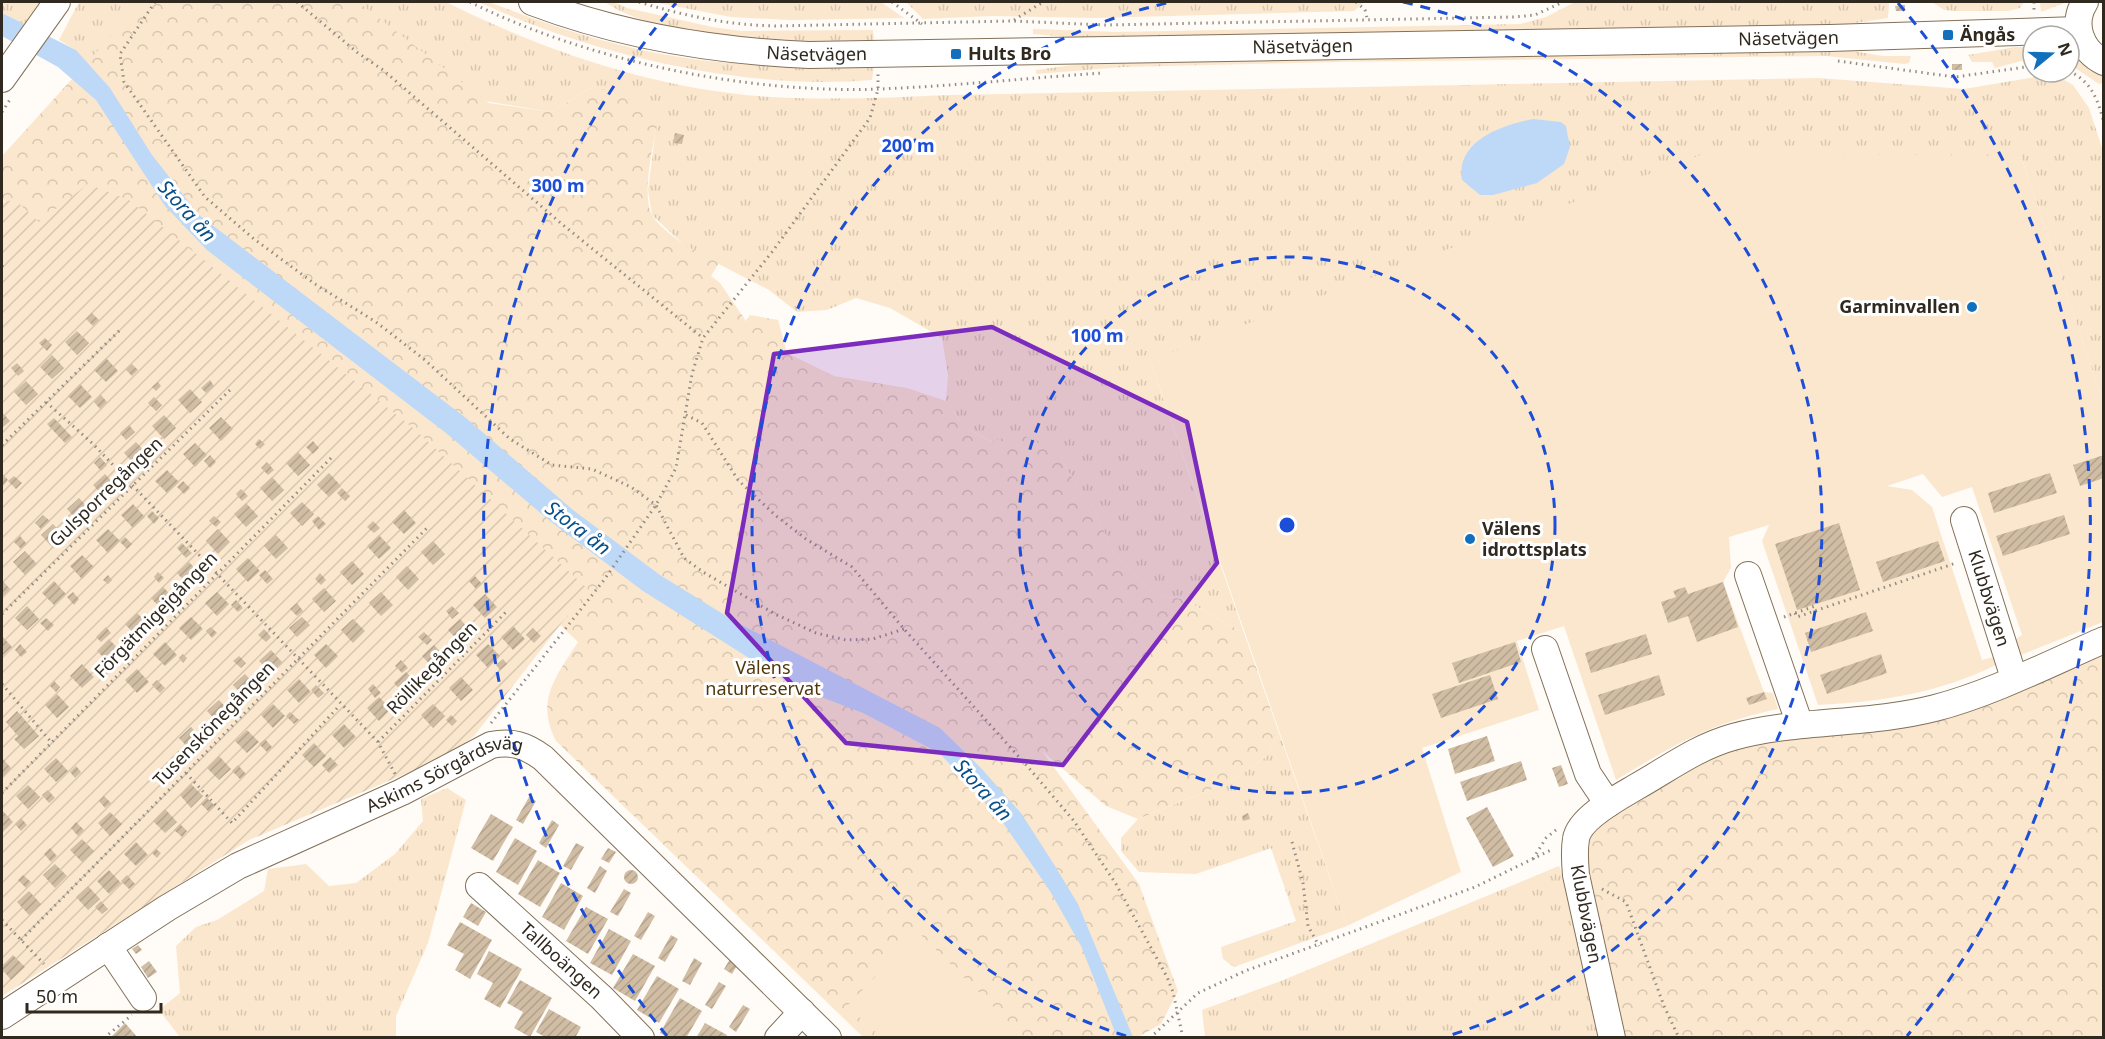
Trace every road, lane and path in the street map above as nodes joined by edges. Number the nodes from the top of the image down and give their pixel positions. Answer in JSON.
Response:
{"nodes":[{"id":1,"x":155,"y":2,"type":"edge"},
{"id":2,"x":297,"y":2,"type":"edge"},
{"id":3,"x":532,"y":2,"type":"edge"},
{"id":4,"x":639,"y":2,"type":"edge"},
{"id":5,"x":892,"y":2,"type":"edge"},
{"id":6,"x":1043,"y":2,"type":"edge"},
{"id":7,"x":1356,"y":2,"type":"edge"},
{"id":8,"x":1563,"y":2,"type":"edge"},
{"id":9,"x":2085,"y":2,"type":"edge"},
{"id":10,"x":559,"y":6,"type":"edge"},
{"id":11,"x":50,"y":10,"type":"edge"},
{"id":12,"x":1367,"y":18,"type":"junction"},
{"id":13,"x":1013,"y":21,"type":"junction"},
{"id":14,"x":922,"y":24,"type":"junction"},
{"id":15,"x":2078,"y":24,"type":"edge"},
{"id":16,"x":2021,"y":32,"type":"edge"},
{"id":17,"x":2081,"y":36,"type":"edge"},
{"id":18,"x":1835,"y":61,"type":"dead end"},
{"id":19,"x":2103,"y":62,"type":"edge"},
{"id":20,"x":2021,"y":68,"type":"edge"},
{"id":21,"x":1107,"y":73,"type":"dead end"},
{"id":22,"x":2081,"y":77,"type":"edge"},
{"id":23,"x":2,"y":79,"type":"edge"},
{"id":24,"x":2103,"y":100,"type":"edge"},
{"id":25,"x":2098,"y":102,"type":"junction"},
{"id":26,"x":2103,"y":123,"type":"edge"},
{"id":27,"x":120,"y":330,"type":"dead end"},
{"id":28,"x":703,"y":338,"type":"junction"},
{"id":29,"x":230,"y":390,"type":"dead end"},
{"id":30,"x":46,"y":402,"type":"junction"},
{"id":31,"x":686,"y":415,"type":"junction"},
{"id":32,"x":2,"y":445,"type":"edge"},
{"id":33,"x":332,"y":457,"type":"dead end"},
{"id":34,"x":132,"y":484,"type":"junction"},
{"id":35,"x":656,"y":505,"type":"junction"},
{"id":36,"x":1964,"y":520,"type":"dead end"},
{"id":37,"x":428,"y":527,"type":"dead end"},
{"id":38,"x":1975,"y":556,"type":"junction"},
{"id":39,"x":216,"y":573,"type":"junction"},
{"id":40,"x":1748,"y":575,"type":"dead end"},
{"id":41,"x":1815,"y":606,"type":"dead end"},
{"id":42,"x":506,"y":612,"type":"dead end"},
{"id":43,"x":1795,"y":613,"type":"junction"},
{"id":44,"x":2,"y":614,"type":"edge"},
{"id":45,"x":1765,"y":623,"type":"junction"},
{"id":46,"x":904,"y":629,"type":"junction"},
{"id":47,"x":2103,"y":640,"type":"edge"},
{"id":48,"x":1545,"y":649,"type":"dead end"},
{"id":49,"x":296,"y":659,"type":"junction"},
{"id":50,"x":2014,"y":678,"type":"junction"},
{"id":51,"x":2,"y":684,"type":"edge"},
{"id":52,"x":340,"y":705,"type":"junction"},
{"id":53,"x":1800,"y":725,"type":"junction"},
{"id":54,"x":51,"y":742,"type":"junction"},
{"id":55,"x":378,"y":742,"type":"junction"},
{"id":56,"x":491,"y":745,"type":"junction"},
{"id":57,"x":186,"y":773,"type":"junction"},
{"id":58,"x":402,"y":792,"type":"junction"},
{"id":59,"x":2,"y":793,"type":"edge"},
{"id":60,"x":1608,"y":804,"type":"junction"},
{"id":61,"x":1576,"y":836,"type":"junction"},
{"id":62,"x":1292,"y":842,"type":"dead end"},
{"id":63,"x":1576,"y":875,"type":"junction"},
{"id":64,"x":479,"y":886,"type":"dead end"},
{"id":65,"x":2,"y":920,"type":"edge"},
{"id":66,"x":21,"y":940,"type":"junction"},
{"id":67,"x":108,"y":946,"type":"junction"},
{"id":68,"x":1319,"y":946,"type":"junction"},
{"id":69,"x":57,"y":979,"type":"junction"},
{"id":70,"x":143,"y":998,"type":"joint"},
{"id":71,"x":802,"y":1012,"type":"junction"},
{"id":72,"x":1177,"y":1013,"type":"junction"},
{"id":73,"x":2,"y":1016,"type":"edge"},
{"id":74,"x":104,"y":1038,"type":"edge"},
{"id":75,"x":640,"y":1038,"type":"edge"},
{"id":76,"x":778,"y":1038,"type":"edge"},
{"id":77,"x":828,"y":1038,"type":"edge"},
{"id":78,"x":1150,"y":1038,"type":"edge"},
{"id":79,"x":1183,"y":1038,"type":"edge"},
{"id":80,"x":1612,"y":1038,"type":"edge"},
{"id":81,"x":1678,"y":1038,"type":"edge"}],
"edges":[{"from":1,"to":35,"type":"path"},
{"from":2,"to":28,"type":"path"},
{"from":3,"to":10,"type":"street","name":"Näsetvägen"},
{"from":4,"to":14,"type":"path"},
{"from":5,"to":14,"type":"path"},
{"from":6,"to":13,"type":"path"},
{"from":7,"to":12,"type":"path"},
{"from":8,"to":12,"type":"path"},
{"from":9,"to":15,"type":"street"},
{"from":10,"to":16,"type":"street","name":"Näsetvägen"},
{"from":11,"to":23,"type":"street"},
{"from":12,"to":13,"type":"path"},
{"from":13,"to":14,"type":"path"},
{"from":17,"to":19,"type":"street"},
{"from":18,"to":20,"type":"path"},
{"from":21,"to":28,"type":"path"},
{"from":22,"to":25,"type":"path"},
{"from":24,"to":25,"type":"path"},
{"from":25,"to":26,"type":"path"},
{"from":27,"to":30,"type":"path"},
{"from":28,"to":31,"type":"path"},
{"from":29,"to":34,"type":"path","name":"Gulsporregången"},
{"from":30,"to":32,"type":"path"},
{"from":30,"to":34,"type":"path"},
{"from":31,"to":35,"type":"path"},
{"from":31,"to":46,"type":"path"},
{"from":33,"to":39,"type":"path","name":"Förgätmigejgången"},
{"from":34,"to":39,"type":"path"},
{"from":34,"to":44,"type":"path","name":"Gulsporregången"},
{"from":35,"to":46,"type":"path"},
{"from":35,"to":56,"type":"path"},
{"from":36,"to":38,"type":"street","name":"Klubbvägen"},
{"from":37,"to":49,"type":"path","name":"Tusenskönegången"},
{"from":38,"to":43,"type":"path"},
{"from":38,"to":50,"type":"street","name":"Klubbvägen"},
{"from":39,"to":49,"type":"path"},
{"from":39,"to":54,"type":"path","name":"Förgätmigejgången"},
{"from":40,"to":45,"type":"street"},
{"from":41,"to":43,"type":"path"},
{"from":42,"to":55,"type":"path","name":"Röllikegången"},
{"from":43,"to":45,"type":"path"},
{"from":45,"to":53,"type":"street"},
{"from":46,"to":72,"type":"path"},
{"from":47,"to":50,"type":"street"},
{"from":48,"to":60,"type":"street"},
{"from":49,"to":52,"type":"path"},
{"from":49,"to":57,"type":"path","name":"Tusenskönegången"},
{"from":50,"to":53,"type":"street"},
{"from":51,"to":54,"type":"path"},
{"from":52,"to":55,"type":"path"},
{"from":52,"to":57,"type":"path"},
{"from":53,"to":60,"type":"street"},
{"from":54,"to":59,"type":"path","name":"Förgätmigejgången"},
{"from":55,"to":58,"type":"path"},
{"from":56,"to":58,"type":"street","name":"Askims Sörgårdsväg"},
{"from":56,"to":71,"type":"street","name":"Askims Sörgårdsväg"},
{"from":57,"to":66,"type":"path","name":"Tusenskönegången"},
{"from":58,"to":67,"type":"street","name":"Askims Sörgårdsväg"},
{"from":60,"to":61,"type":"street"},
{"from":61,"to":63,"type":"street","name":"Klubbvägen"},
{"from":61,"to":68,"type":"path"},
{"from":62,"to":68,"type":"path"},
{"from":63,"to":80,"type":"street","name":"Klubbvägen"},
{"from":63,"to":81,"type":"path"},
{"from":64,"to":75,"type":"street","name":"Tallboängen"},
{"from":65,"to":66,"type":"path"},
{"from":66,"to":69,"type":"path"},
{"from":67,"to":69,"type":"street","name":"Askims Sörgårdsväg"},
{"from":67,"to":70,"type":"street"},
{"from":68,"to":72,"type":"path"},
{"from":69,"to":73,"type":"street","name":"Askims Sörgårdsväg"},
{"from":70,"to":74,"type":"path"},
{"from":71,"to":76,"type":"street"},
{"from":71,"to":77,"type":"street","name":"Askims Sörgårdsväg"},
{"from":72,"to":78,"type":"path"},
{"from":72,"to":79,"type":"path"}]}
